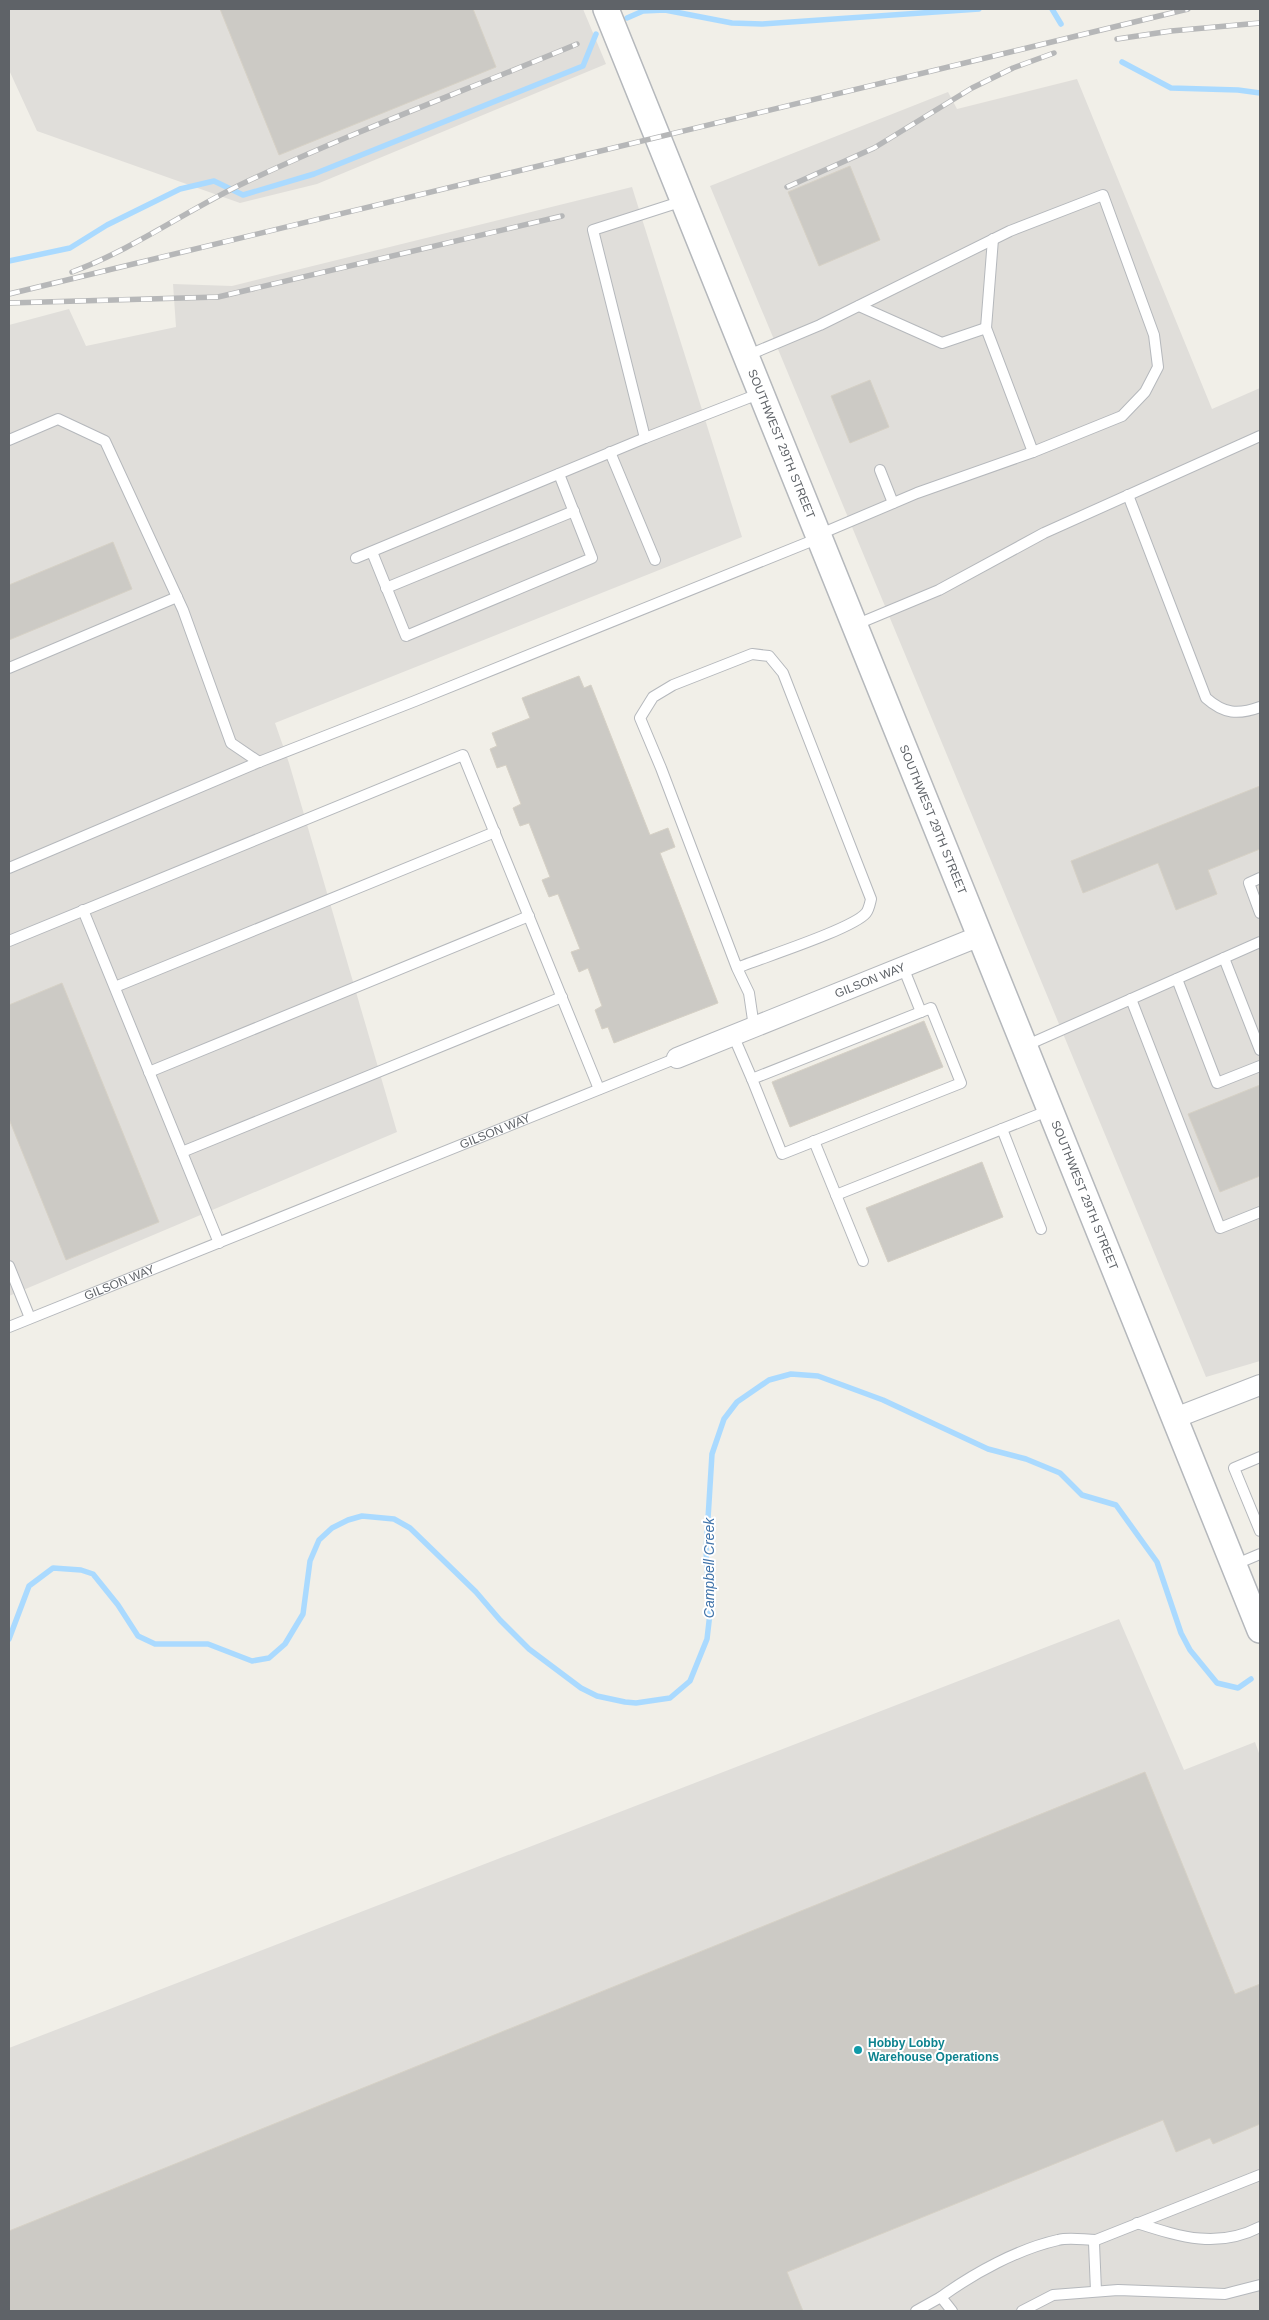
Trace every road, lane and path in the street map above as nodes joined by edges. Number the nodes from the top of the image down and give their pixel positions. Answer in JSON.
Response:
{"nodes":[{"id":1,"x":606,"y":9,"type":"edge"},
{"id":2,"x":683,"y":201,"type":"junction"},
{"id":3,"x":993,"y":239,"type":"junction"},
{"id":4,"x":859,"y":306,"type":"junction"},
{"id":5,"x":986,"y":328,"type":"junction"},
{"id":6,"x":746,"y":356,"type":"junction"},
{"id":7,"x":762,"y":393,"type":"junction"},
{"id":8,"x":1260,"y":436,"type":"edge"},
{"id":9,"x":645,"y":438,"type":"junction"},
{"id":10,"x":9,"y":440,"type":"edge"},
{"id":11,"x":610,"y":452,"type":"junction"},
{"id":12,"x":1033,"y":452,"type":"junction"},
{"id":13,"x":880,"y":470,"type":"dead end"},
{"id":14,"x":559,"y":474,"type":"junction"},
{"id":15,"x":1128,"y":495,"type":"junction"},
{"id":16,"x":893,"y":503,"type":"junction"},
{"id":17,"x":574,"y":511,"type":"junction"},
{"id":18,"x":819,"y":536,"type":"junction"},
{"id":19,"x":372,"y":552,"type":"junction"},
{"id":20,"x":356,"y":558,"type":"dead end"},
{"id":21,"x":655,"y":560,"type":"dead end"},
{"id":22,"x":386,"y":588,"type":"junction"},
{"id":23,"x":177,"y":597,"type":"junction"},
{"id":24,"x":855,"y":625,"type":"junction"},
{"id":25,"x":9,"y":668,"type":"edge"},
{"id":26,"x":1260,"y":708,"type":"edge"},
{"id":27,"x":259,"y":762,"type":"junction"},
{"id":28,"x":495,"y":832,"type":"junction"},
{"id":29,"x":9,"y":868,"type":"edge"},
{"id":30,"x":1260,"y":878,"type":"edge"},
{"id":31,"x":83,"y":910,"type":"junction"},
{"id":32,"x":1260,"y":913,"type":"edge"},
{"id":33,"x":529,"y":916,"type":"junction"},
{"id":34,"x":980,"y":936,"type":"junction"},
{"id":35,"x":9,"y":941,"type":"edge"},
{"id":36,"x":1260,"y":942,"type":"edge"},
{"id":37,"x":1224,"y":958,"type":"junction"},
{"id":38,"x":903,"y":967,"type":"junction"},
{"id":39,"x":737,"y":968,"type":"junction"},
{"id":40,"x":1177,"y":979,"type":"junction"},
{"id":41,"x":115,"y":987,"type":"junction"},
{"id":42,"x":562,"y":997,"type":"junction"},
{"id":43,"x":1131,"y":999,"type":"junction"},
{"id":44,"x":921,"y":1012,"type":"junction"},
{"id":45,"x":754,"y":1027,"type":"junction"},
{"id":46,"x":734,"y":1035,"type":"junction"},
{"id":47,"x":1024,"y":1046,"type":"junction"},
{"id":48,"x":1260,"y":1050,"type":"edge"},
{"id":49,"x":676,"y":1058,"type":"joint"},
{"id":50,"x":1260,"y":1066,"type":"edge"},
{"id":51,"x":149,"y":1072,"type":"junction"},
{"id":52,"x":752,"y":1079,"type":"junction"},
{"id":53,"x":599,"y":1089,"type":"junction"},
{"id":54,"x":1050,"y":1110,"type":"junction"},
{"id":55,"x":1002,"y":1129,"type":"junction"},
{"id":56,"x":814,"y":1141,"type":"junction"},
{"id":57,"x":182,"y":1152,"type":"junction"},
{"id":58,"x":836,"y":1195,"type":"junction"},
{"id":59,"x":1260,"y":1212,"type":"edge"},
{"id":60,"x":1041,"y":1229,"type":"dead end"},
{"id":61,"x":219,"y":1243,"type":"junction"},
{"id":62,"x":863,"y":1261,"type":"dead end"},
{"id":63,"x":9,"y":1266,"type":"edge"},
{"id":64,"x":30,"y":1318,"type":"junction"},
{"id":65,"x":9,"y":1327,"type":"edge"},
{"id":66,"x":1260,"y":1385,"type":"edge"},
{"id":67,"x":1175,"y":1418,"type":"junction"},
{"id":68,"x":1260,"y":1457,"type":"edge"},
{"id":69,"x":1260,"y":1531,"type":"edge"},
{"id":70,"x":1260,"y":1554,"type":"edge"},
{"id":71,"x":1234,"y":1565,"type":"junction"},
{"id":72,"x":1260,"y":1630,"type":"edge"},
{"id":73,"x":1260,"y":2174,"type":"edge"},
{"id":74,"x":1137,"y":2223,"type":"junction"},
{"id":75,"x":1260,"y":2227,"type":"edge"},
{"id":76,"x":1096,"y":2240,"type":"junction"},
{"id":77,"x":1260,"y":2285,"type":"edge"},
{"id":78,"x":1096,"y":2292,"type":"junction"},
{"id":79,"x":940,"y":2296,"type":"junction"},
{"id":80,"x":916,"y":2311,"type":"edge"},
{"id":81,"x":952,"y":2311,"type":"edge"},
{"id":82,"x":1022,"y":2311,"type":"edge"}],
"edges":[{"from":1,"to":2,"type":"street","name":"SOUTHWEST 29TH STREET"},
{"from":2,"to":6,"type":"street","name":"SOUTHWEST 29TH STREET"},
{"from":2,"to":9,"type":"lane"},
{"from":3,"to":4,"type":"lane"},
{"from":3,"to":5,"type":"lane"},
{"from":3,"to":12,"type":"lane"},
{"from":4,"to":5,"type":"lane"},
{"from":4,"to":6,"type":"lane"},
{"from":5,"to":12,"type":"lane"},
{"from":6,"to":7,"type":"street","name":"SOUTHWEST 29TH STREET"},
{"from":7,"to":9,"type":"lane"},
{"from":7,"to":18,"type":"street","name":"SOUTHWEST 29TH STREET"},
{"from":8,"to":15,"type":"lane"},
{"from":9,"to":11,"type":"lane"},
{"from":10,"to":23,"type":"lane"},
{"from":11,"to":14,"type":"lane"},
{"from":11,"to":21,"type":"lane"},
{"from":12,"to":16,"type":"lane"},
{"from":13,"to":16,"type":"lane"},
{"from":14,"to":17,"type":"lane"},
{"from":14,"to":19,"type":"lane"},
{"from":15,"to":24,"type":"lane"},
{"from":15,"to":26,"type":"lane"},
{"from":16,"to":18,"type":"lane"},
{"from":17,"to":22,"type":"lane"},
{"from":17,"to":22,"type":"lane"},
{"from":18,"to":24,"type":"street","name":"SOUTHWEST 29TH STREET"},
{"from":18,"to":27,"type":"lane"},
{"from":19,"to":20,"type":"lane"},
{"from":19,"to":22,"type":"lane"},
{"from":23,"to":25,"type":"lane"},
{"from":23,"to":27,"type":"lane"},
{"from":24,"to":34,"type":"street","name":"SOUTHWEST 29TH STREET"},
{"from":27,"to":29,"type":"lane"},
{"from":28,"to":31,"type":"lane"},
{"from":28,"to":33,"type":"lane"},
{"from":28,"to":41,"type":"lane"},
{"from":30,"to":32,"type":"lane"},
{"from":31,"to":35,"type":"lane"},
{"from":31,"to":41,"type":"lane"},
{"from":33,"to":42,"type":"lane"},
{"from":33,"to":51,"type":"lane"},
{"from":34,"to":38,"type":"street","name":"GILSON WAY"},
{"from":34,"to":47,"type":"street","name":"SOUTHWEST 29TH STREET"},
{"from":36,"to":37,"type":"lane"},
{"from":37,"to":40,"type":"lane"},
{"from":37,"to":48,"type":"lane"},
{"from":38,"to":44,"type":"lane"},
{"from":38,"to":45,"type":"street","name":"GILSON WAY"},
{"from":39,"to":39,"type":"lane"},
{"from":39,"to":45,"type":"lane"},
{"from":40,"to":43,"type":"lane"},
{"from":40,"to":50,"type":"lane"},
{"from":41,"to":51,"type":"lane"},
{"from":42,"to":53,"type":"lane"},
{"from":42,"to":57,"type":"lane"},
{"from":43,"to":47,"type":"lane"},
{"from":43,"to":59,"type":"lane"},
{"from":44,"to":52,"type":"lane"},
{"from":44,"to":56,"type":"lane"},
{"from":45,"to":46,"type":"street","name":"GILSON WAY"},
{"from":46,"to":49,"type":"street","name":"GILSON WAY"},
{"from":46,"to":52,"type":"lane"},
{"from":47,"to":54,"type":"street","name":"SOUTHWEST 29TH STREET"},
{"from":49,"to":53,"type":"lane","name":"GILSON WAY"},
{"from":51,"to":57,"type":"lane"},
{"from":52,"to":56,"type":"lane"},
{"from":53,"to":61,"type":"lane","name":"GILSON WAY"},
{"from":54,"to":55,"type":"lane"},
{"from":54,"to":67,"type":"street","name":"SOUTHWEST 29TH STREET"},
{"from":55,"to":58,"type":"lane"},
{"from":55,"to":60,"type":"lane"},
{"from":56,"to":58,"type":"lane"},
{"from":57,"to":61,"type":"lane"},
{"from":58,"to":62,"type":"lane"},
{"from":61,"to":64,"type":"lane","name":"GILSON WAY"},
{"from":63,"to":64,"type":"lane"},
{"from":64,"to":65,"type":"lane","name":"GILSON WAY"},
{"from":66,"to":67,"type":"street"},
{"from":67,"to":71,"type":"street","name":"SOUTHWEST 29TH STREET"},
{"from":68,"to":69,"type":"lane"},
{"from":70,"to":71,"type":"lane"},
{"from":71,"to":72,"type":"street","name":"SOUTHWEST 29TH STREET"},
{"from":73,"to":74,"type":"lane"},
{"from":74,"to":75,"type":"lane"},
{"from":74,"to":76,"type":"lane"},
{"from":76,"to":78,"type":"lane"},
{"from":76,"to":79,"type":"lane"},
{"from":77,"to":78,"type":"lane"},
{"from":78,"to":82,"type":"lane"},
{"from":79,"to":80,"type":"lane"},
{"from":79,"to":81,"type":"lane"}]}
